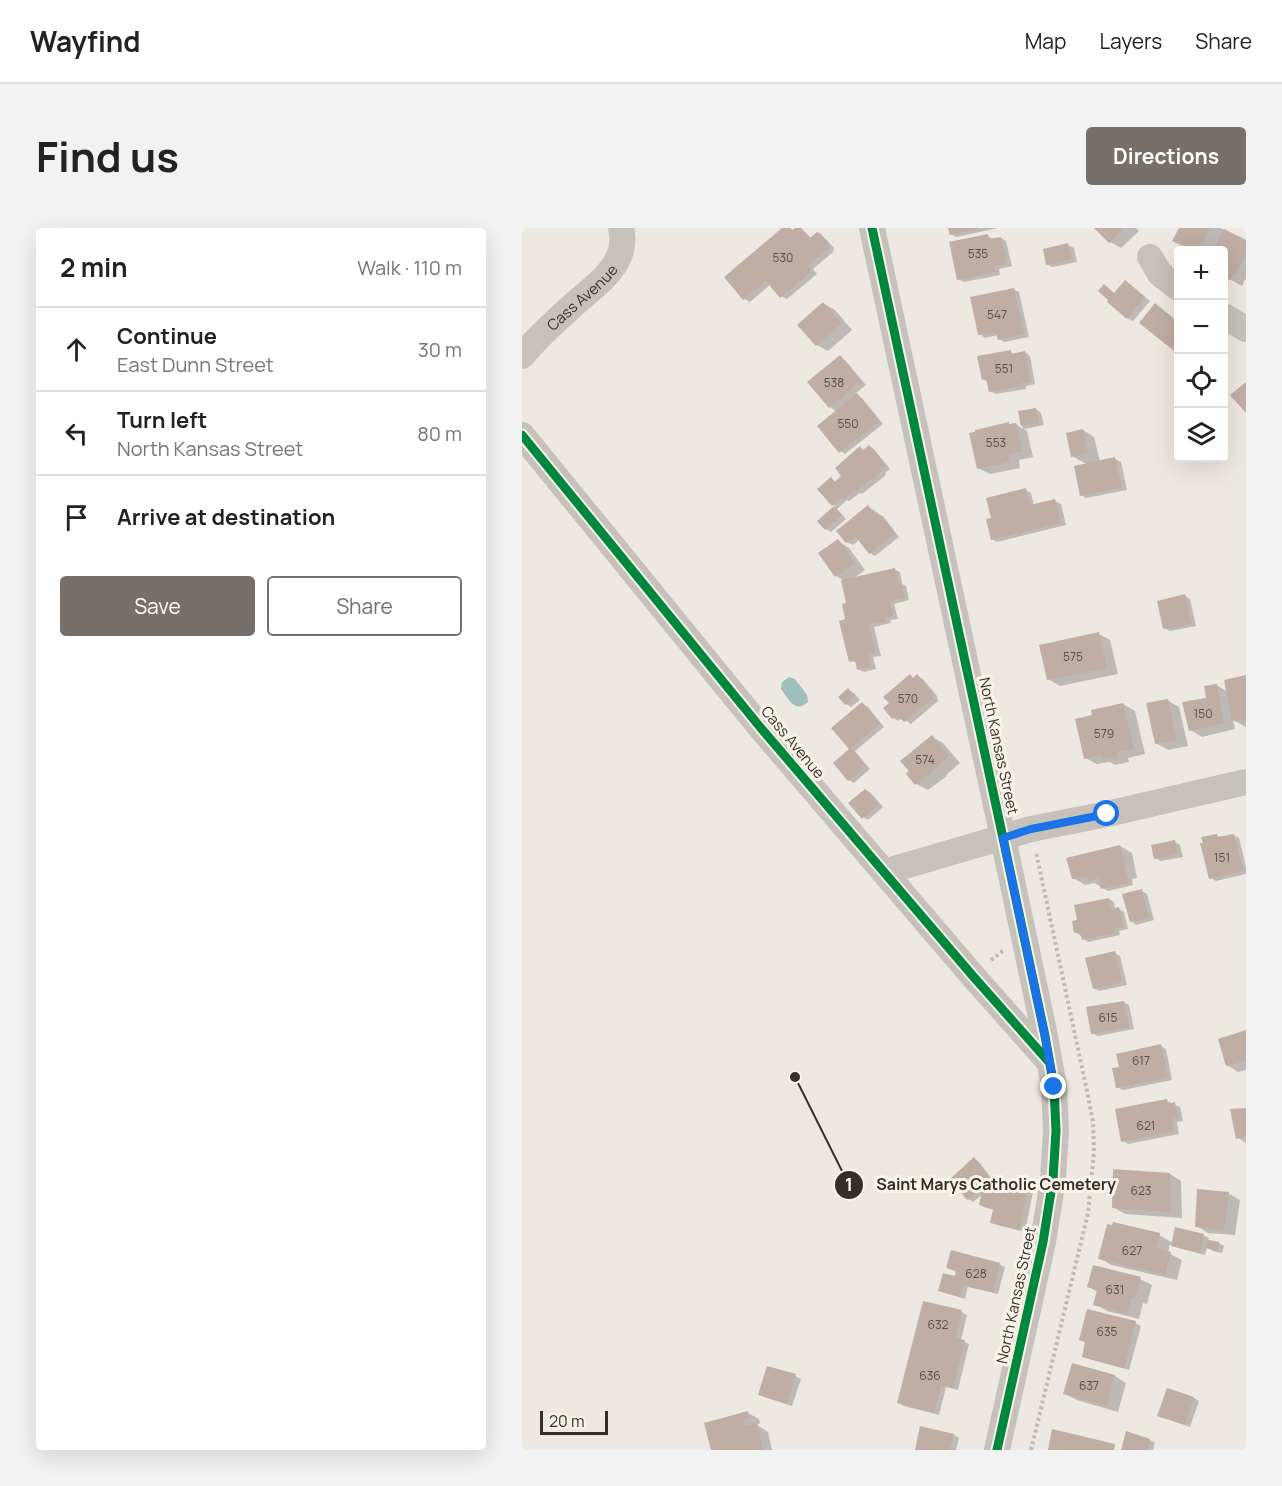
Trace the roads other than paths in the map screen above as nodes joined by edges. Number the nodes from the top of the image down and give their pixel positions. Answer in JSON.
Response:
{"nodes":[{"id":1,"x":621,"y":228,"type":"edge"},
{"id":2,"x":872,"y":228,"type":"edge"},
{"id":3,"x":1150,"y":257,"type":"dead end"},
{"id":4,"x":1174,"y":285,"type":"edge"},
{"id":5,"x":1228,"y":318,"type":"edge"},
{"id":6,"x":1246,"y":329,"type":"edge"},
{"id":7,"x":522,"y":356,"type":"edge"},
{"id":8,"x":522,"y":435,"type":"edge"},
{"id":9,"x":1246,"y":782,"type":"edge"},
{"id":10,"x":1003,"y":838,"type":"junction"},
{"id":11,"x":884,"y":872,"type":"junction"},
{"id":12,"x":1049,"y":1062,"type":"junction"},
{"id":13,"x":998,"y":1450,"type":"edge"}],
"edges":[{"from":1,"to":7,"type":"street","name":"Cass Avenue"},
{"from":2,"to":10,"type":"street","name":"North Kansas Street"},
{"from":3,"to":4,"type":"street"},
{"from":5,"to":6,"type":"street"},
{"from":8,"to":11,"type":"street","name":"Cass Avenue"},
{"from":9,"to":10,"type":"street"},
{"from":10,"to":11,"type":"street"},
{"from":10,"to":12,"type":"street","name":"North Kansas Street"},
{"from":11,"to":12,"type":"street","name":"Cass Avenue"},
{"from":12,"to":13,"type":"street","name":"North Kansas Street"}]}
